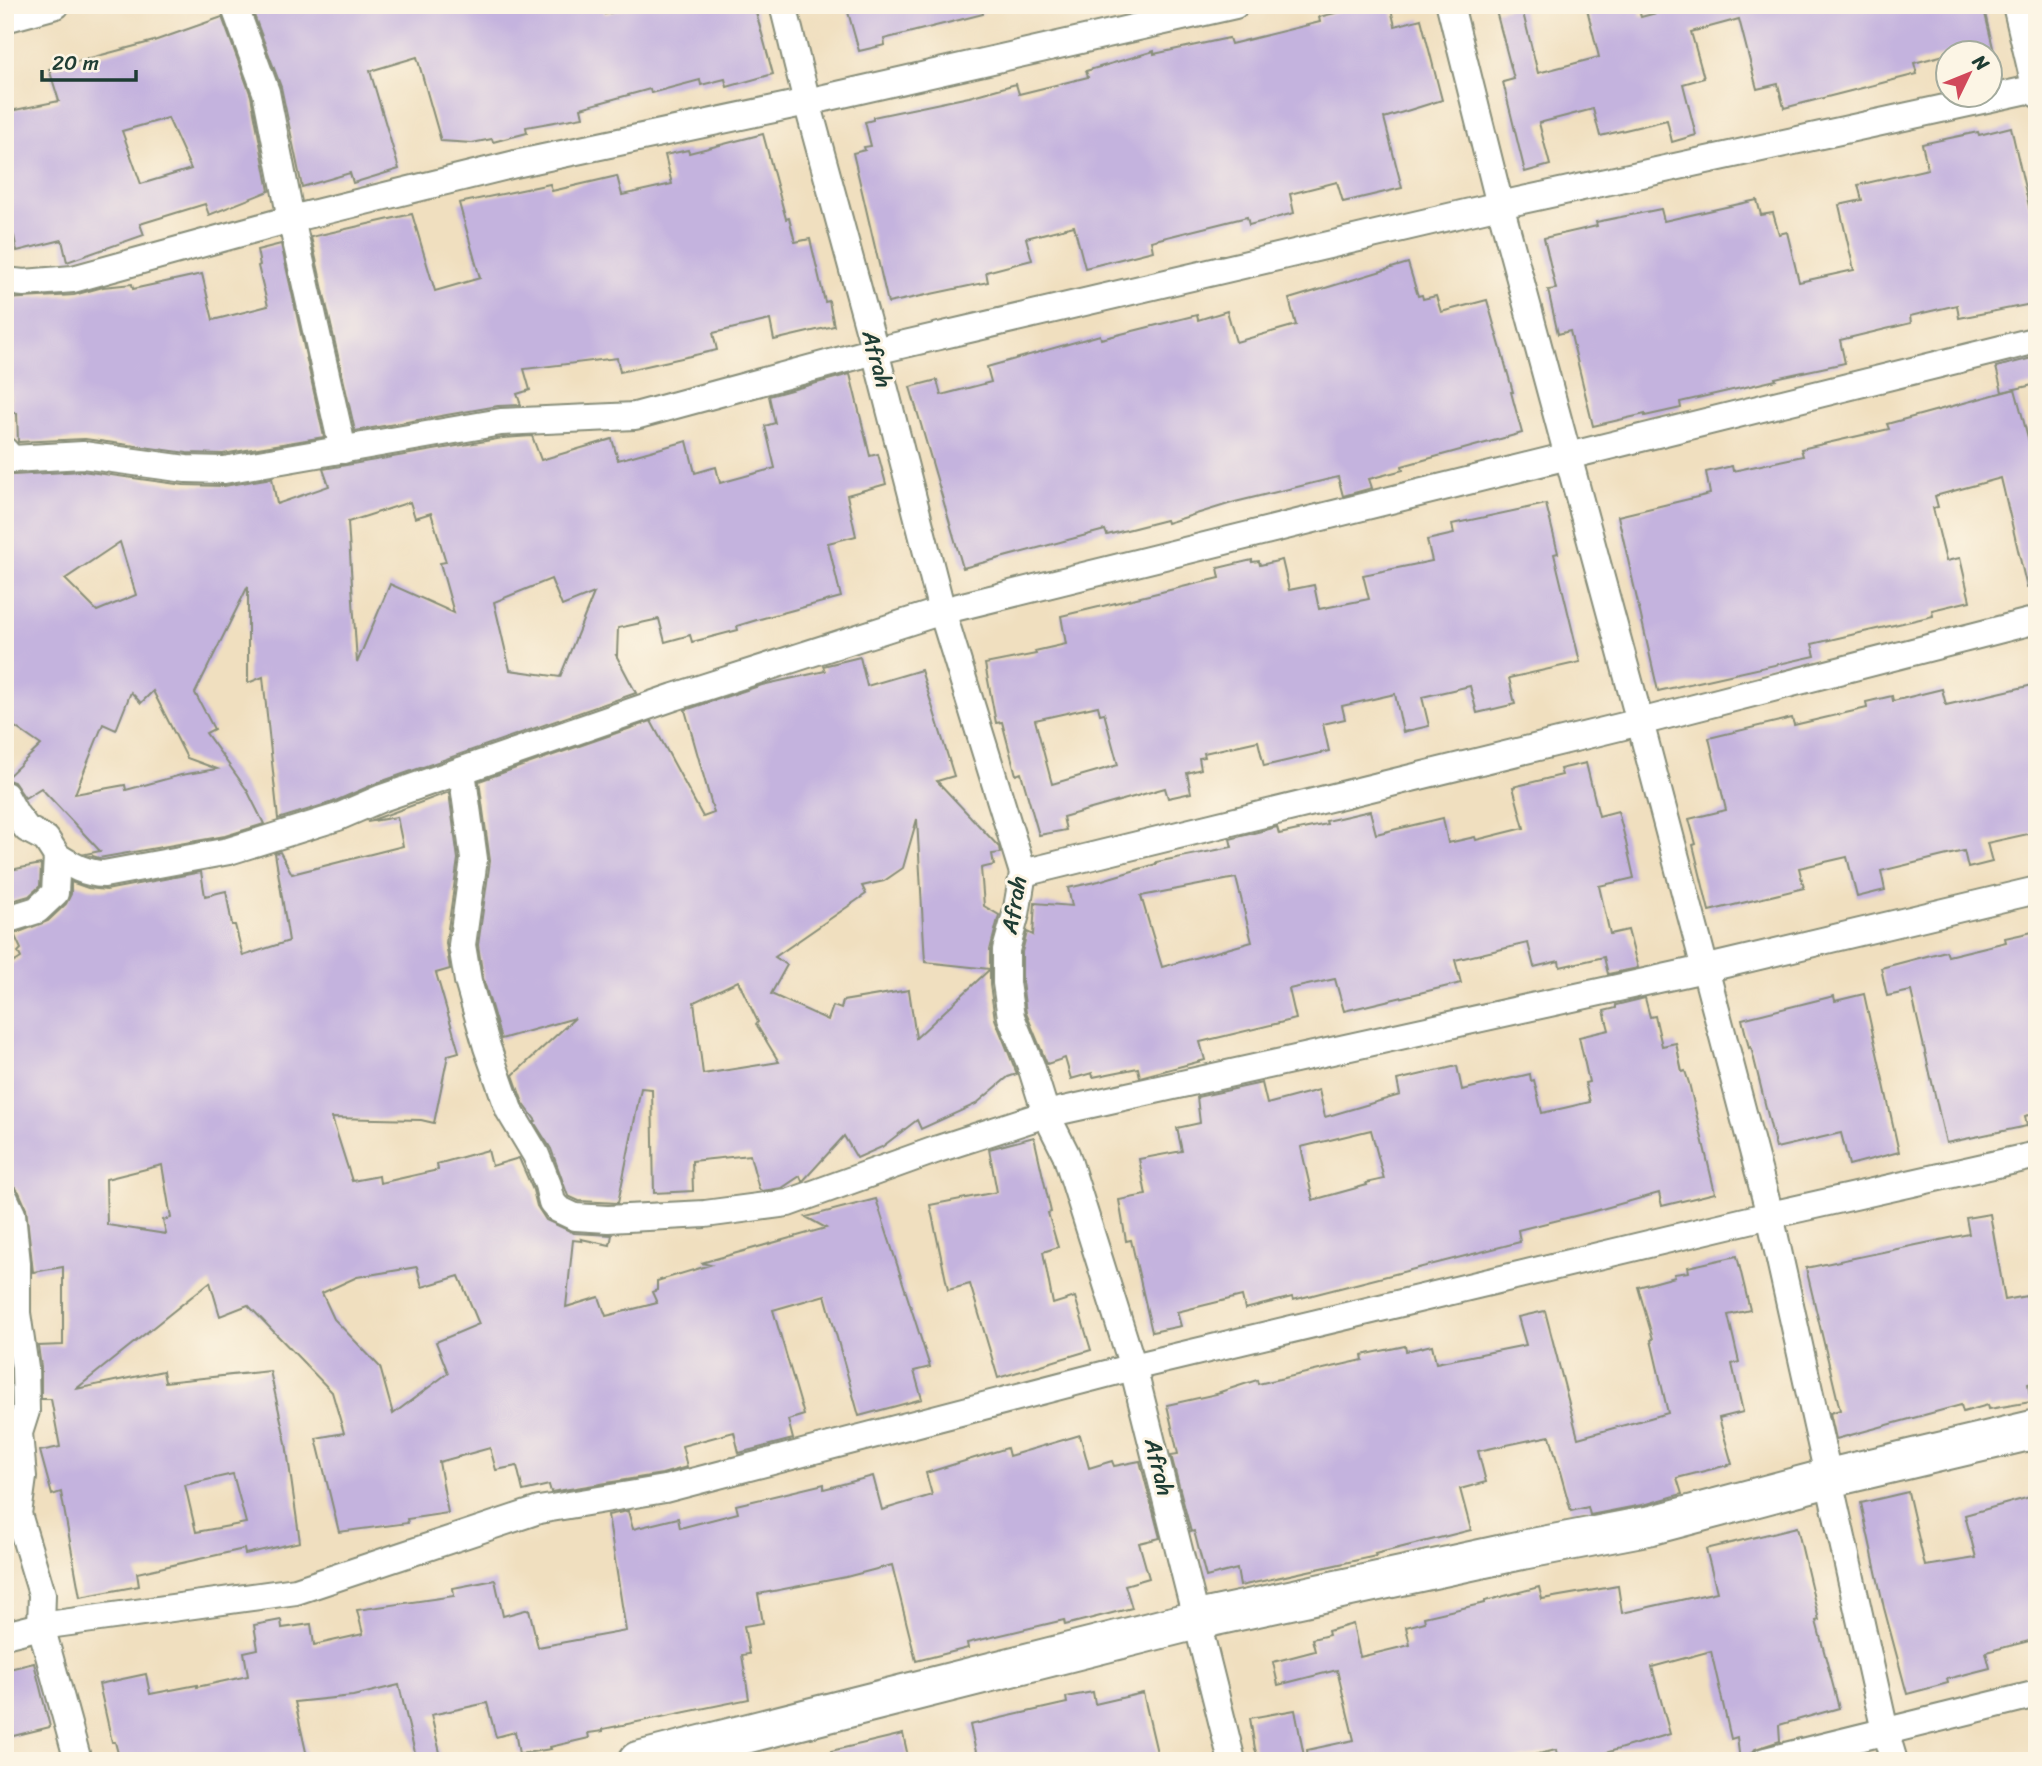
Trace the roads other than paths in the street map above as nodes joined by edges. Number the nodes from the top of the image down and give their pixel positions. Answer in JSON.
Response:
{"nodes":[{"id":1,"x":56,"y":5,"type":"edge"},
{"id":2,"x":234,"y":5,"type":"edge"},
{"id":3,"x":783,"y":5,"type":"edge"},
{"id":4,"x":1235,"y":5,"type":"edge"},
{"id":5,"x":1450,"y":5,"type":"edge"},
{"id":6,"x":2017,"y":5,"type":"edge"},
{"id":7,"x":5,"y":19,"type":"edge"},
{"id":8,"x":2036,"y":90,"type":"edge"},
{"id":9,"x":807,"y":102,"type":"junction"},
{"id":10,"x":1500,"y":205,"type":"junction"},
{"id":11,"x":291,"y":219,"type":"junction"},
{"id":12,"x":5,"y":281,"type":"edge"},
{"id":13,"x":2037,"y":340,"type":"edge"},
{"id":14,"x":875,"y":351,"type":"junction"},
{"id":15,"x":343,"y":450,"type":"junction"},
{"id":16,"x":5,"y":451,"type":"edge"},
{"id":17,"x":1567,"y":456,"type":"junction"},
{"id":18,"x":942,"y":611,"type":"junction"},
{"id":19,"x":2037,"y":620,"type":"edge"},
{"id":20,"x":1640,"y":722,"type":"junction"},
{"id":21,"x":462,"y":771,"type":"junction"},
{"id":22,"x":5,"y":795,"type":"edge"},
{"id":23,"x":57,"y":856,"type":"junction"},
{"id":24,"x":1023,"y":873,"type":"junction"},
{"id":25,"x":2037,"y":890,"type":"edge"},
{"id":26,"x":5,"y":920,"type":"edge"},
{"id":27,"x":1704,"y":969,"type":"junction"},
{"id":28,"x":1046,"y":1114,"type":"junction"},
{"id":29,"x":2037,"y":1155,"type":"edge"},
{"id":30,"x":5,"y":1199,"type":"edge"},
{"id":31,"x":1770,"y":1215,"type":"junction"},
{"id":32,"x":1133,"y":1367,"type":"junction"},
{"id":33,"x":2037,"y":1429,"type":"edge"},
{"id":34,"x":1829,"y":1478,"type":"junction"},
{"id":35,"x":1197,"y":1620,"type":"junction"},
{"id":36,"x":41,"y":1626,"type":"junction"},
{"id":37,"x":5,"y":1635,"type":"edge"},
{"id":38,"x":2037,"y":1694,"type":"edge"},
{"id":39,"x":1885,"y":1731,"type":"junction"},
{"id":40,"x":648,"y":1759,"type":"edge"},
{"id":41,"x":78,"y":1761,"type":"edge"},
{"id":42,"x":1232,"y":1761,"type":"edge"},
{"id":43,"x":1765,"y":1761,"type":"edge"},
{"id":44,"x":1894,"y":1761,"type":"edge"}],
"edges":[{"from":1,"to":7,"type":"street"},
{"from":2,"to":11,"type":"street"},
{"from":3,"to":9,"type":"street","name":"Afrah"},
{"from":4,"to":9,"type":"street"},
{"from":5,"to":10,"type":"street"},
{"from":6,"to":8,"type":"street"},
{"from":8,"to":10,"type":"street"},
{"from":9,"to":11,"type":"street"},
{"from":9,"to":14,"type":"street","name":"Afrah"},
{"from":10,"to":14,"type":"street"},
{"from":10,"to":17,"type":"street"},
{"from":11,"to":12,"type":"street"},
{"from":11,"to":15,"type":"street"},
{"from":13,"to":17,"type":"street"},
{"from":14,"to":15,"type":"street"},
{"from":14,"to":18,"type":"street","name":"Afrah"},
{"from":15,"to":16,"type":"street"},
{"from":17,"to":18,"type":"street"},
{"from":17,"to":20,"type":"street"},
{"from":18,"to":21,"type":"street"},
{"from":18,"to":24,"type":"street","name":"Afrah"},
{"from":19,"to":20,"type":"street"},
{"from":20,"to":24,"type":"street"},
{"from":20,"to":27,"type":"street"},
{"from":21,"to":23,"type":"street"},
{"from":21,"to":28,"type":"street"},
{"from":22,"to":23,"type":"street"},
{"from":23,"to":26,"type":"street"},
{"from":24,"to":28,"type":"street","name":"Afrah"},
{"from":25,"to":27,"type":"street"},
{"from":27,"to":28,"type":"street"},
{"from":27,"to":31,"type":"street"},
{"from":28,"to":32,"type":"street","name":"Afrah"},
{"from":29,"to":31,"type":"street"},
{"from":30,"to":36,"type":"street"},
{"from":31,"to":32,"type":"street"},
{"from":31,"to":34,"type":"street"},
{"from":32,"to":35,"type":"street","name":"Afrah"},
{"from":32,"to":36,"type":"street"},
{"from":33,"to":34,"type":"main road"},
{"from":34,"to":35,"type":"main road"},
{"from":34,"to":39,"type":"street"},
{"from":35,"to":40,"type":"main road"},
{"from":35,"to":42,"type":"street","name":"Afrah"},
{"from":36,"to":37,"type":"street"},
{"from":36,"to":41,"type":"street"},
{"from":38,"to":39,"type":"street"},
{"from":39,"to":43,"type":"street"},
{"from":39,"to":44,"type":"street"}]}
